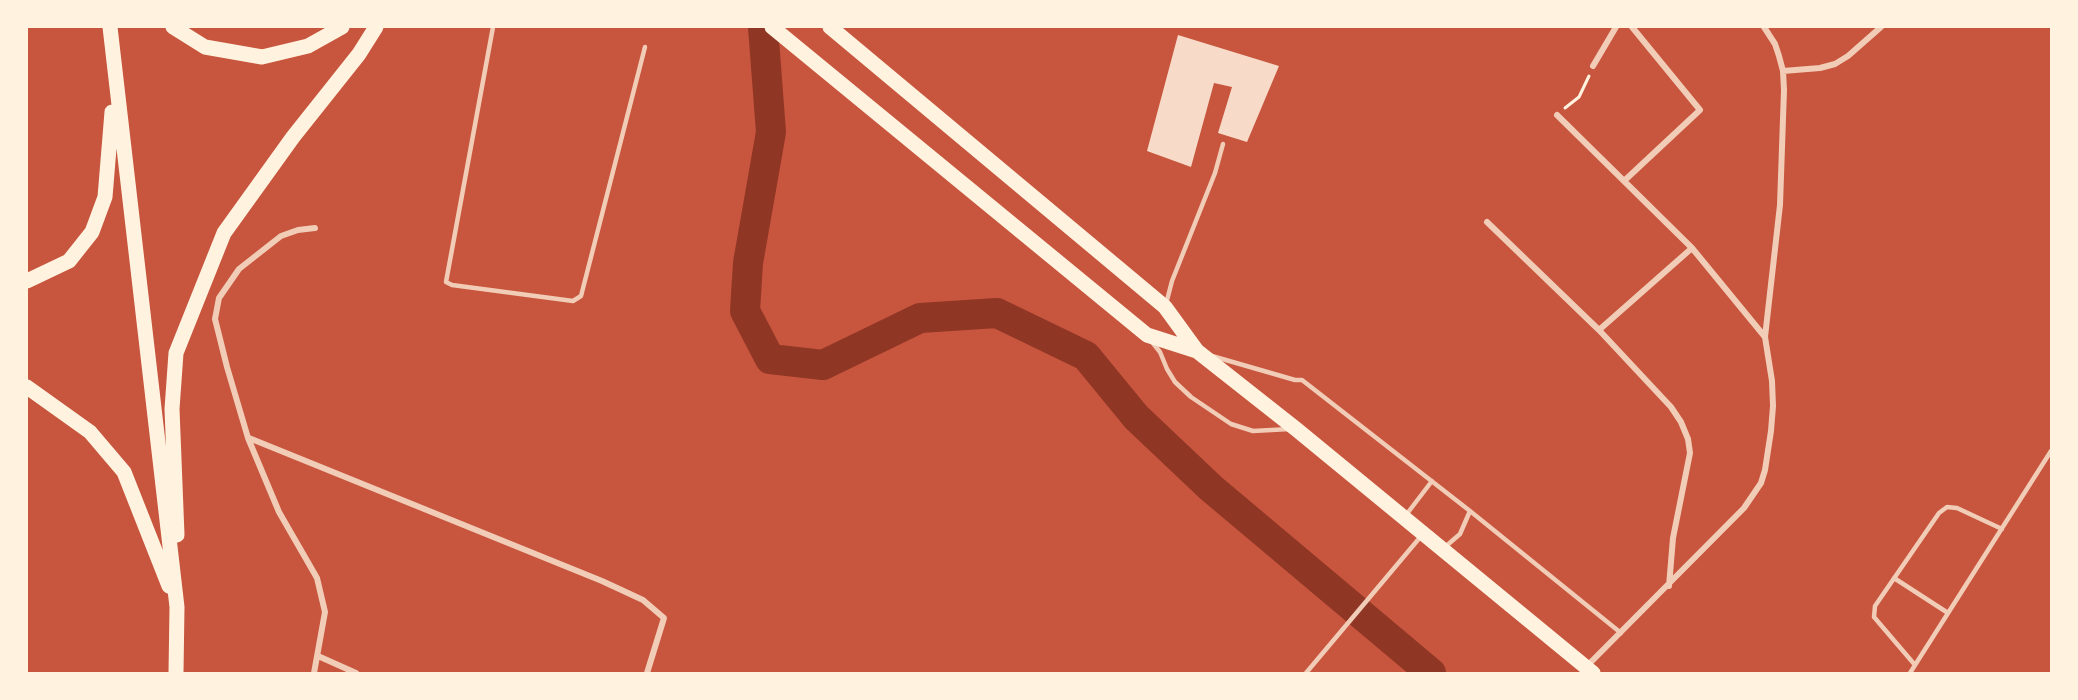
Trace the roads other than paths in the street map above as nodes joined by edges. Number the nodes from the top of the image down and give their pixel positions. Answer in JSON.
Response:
{"nodes":[{"id":1,"x":110,"y":27,"type":"edge"},
{"id":2,"x":173,"y":27,"type":"edge"},
{"id":3,"x":342,"y":27,"type":"edge"},
{"id":4,"x":376,"y":27,"type":"edge"},
{"id":5,"x":493,"y":27,"type":"edge"},
{"id":6,"x":772,"y":27,"type":"edge"},
{"id":7,"x":830,"y":27,"type":"edge"},
{"id":8,"x":1616,"y":27,"type":"edge"},
{"id":9,"x":1632,"y":27,"type":"edge"},
{"id":10,"x":1764,"y":27,"type":"edge"},
{"id":11,"x":1881,"y":27,"type":"edge"},
{"id":12,"x":645,"y":47,"type":"dead end"},
{"id":13,"x":1593,"y":66,"type":"road end"},
{"id":14,"x":1783,"y":71,"type":"junction"},
{"id":15,"x":115,"y":79,"type":"junction"},
{"id":16,"x":1557,"y":115,"type":"road end"},
{"id":17,"x":1222,"y":144,"type":"dead end"},
{"id":18,"x":1624,"y":181,"type":"junction"},
{"id":19,"x":1487,"y":222,"type":"dead end"},
{"id":20,"x":315,"y":228,"type":"dead end"},
{"id":21,"x":1692,"y":248,"type":"junction"},
{"id":22,"x":27,"y":281,"type":"edge"},
{"id":23,"x":1165,"y":307,"type":"junction"},
{"id":24,"x":1599,"y":330,"type":"junction"},
{"id":25,"x":1147,"y":335,"type":"junction"},
{"id":26,"x":1765,"y":337,"type":"junction"},
{"id":27,"x":1197,"y":351,"type":"junction"},
{"id":28,"x":27,"y":387,"type":"edge"},
{"id":29,"x":1296,"y":429,"type":"junction"},
{"id":30,"x":248,"y":438,"type":"junction"},
{"id":31,"x":2051,"y":451,"type":"edge"},
{"id":32,"x":1432,"y":481,"type":"junction"},
{"id":33,"x":1470,"y":511,"type":"junction"},
{"id":34,"x":1405,"y":518,"type":"junction"},
{"id":35,"x":2002,"y":529,"type":"junction"},
{"id":36,"x":1424,"y":533,"type":"junction"},
{"id":37,"x":1443,"y":549,"type":"junction"},
{"id":38,"x":1894,"y":578,"type":"junction"},
{"id":39,"x":1669,"y":586,"type":"junction"},
{"id":40,"x":177,"y":607,"type":"junction"},
{"id":41,"x":1948,"y":613,"type":"junction"},
{"id":42,"x":1621,"y":633,"type":"junction"},
{"id":43,"x":318,"y":656,"type":"junction"},
{"id":44,"x":1915,"y":665,"type":"junction"},
{"id":45,"x":1589,"y":670,"type":"edge"},
{"id":46,"x":176,"y":673,"type":"edge"},
{"id":47,"x":314,"y":673,"type":"edge"},
{"id":48,"x":356,"y":673,"type":"edge"},
{"id":49,"x":647,"y":673,"type":"edge"},
{"id":50,"x":1306,"y":673,"type":"edge"},
{"id":51,"x":1910,"y":673,"type":"edge"}],
"edges":[{"from":1,"to":15,"type":"main road"},
{"from":2,"to":3,"type":"main road"},
{"from":4,"to":40,"type":"main road"},
{"from":5,"to":12,"type":"lane"},
{"from":6,"to":25,"type":"main road"},
{"from":7,"to":23,"type":"main road"},
{"from":8,"to":13,"type":"street"},
{"from":9,"to":18,"type":"street"},
{"from":10,"to":14,"type":"street"},
{"from":11,"to":14,"type":"street"},
{"from":14,"to":26,"type":"street"},
{"from":15,"to":22,"type":"main road"},
{"from":15,"to":40,"type":"main road"},
{"from":16,"to":18,"type":"street"},
{"from":17,"to":23,"type":"lane"},
{"from":18,"to":21,"type":"street"},
{"from":19,"to":24,"type":"street"},
{"from":20,"to":30,"type":"street"},
{"from":21,"to":24,"type":"street"},
{"from":21,"to":26,"type":"street"},
{"from":23,"to":27,"type":"main road"},
{"from":24,"to":39,"type":"street"},
{"from":25,"to":27,"type":"main road"},
{"from":25,"to":29,"type":"lane"},
{"from":26,"to":39,"type":"street"},
{"from":27,"to":29,"type":"main road"},
{"from":27,"to":32,"type":"lane"},
{"from":28,"to":40,"type":"main road"},
{"from":29,"to":34,"type":"main road"},
{"from":30,"to":43,"type":"street"},
{"from":30,"to":49,"type":"street"},
{"from":31,"to":35,"type":"lane"},
{"from":32,"to":33,"type":"lane"},
{"from":32,"to":34,"type":"lane"},
{"from":33,"to":37,"type":"lane"},
{"from":33,"to":42,"type":"lane"},
{"from":34,"to":36,"type":"main road"},
{"from":35,"to":38,"type":"lane"},
{"from":35,"to":41,"type":"lane"},
{"from":36,"to":37,"type":"main road"},
{"from":36,"to":50,"type":"lane"},
{"from":37,"to":45,"type":"main road"},
{"from":38,"to":41,"type":"lane"},
{"from":38,"to":44,"type":"lane"},
{"from":39,"to":42,"type":"street"},
{"from":40,"to":46,"type":"main road"},
{"from":41,"to":44,"type":"lane"},
{"from":42,"to":45,"type":"street"},
{"from":43,"to":47,"type":"street"},
{"from":43,"to":48,"type":"street"},
{"from":44,"to":51,"type":"lane"}]}
